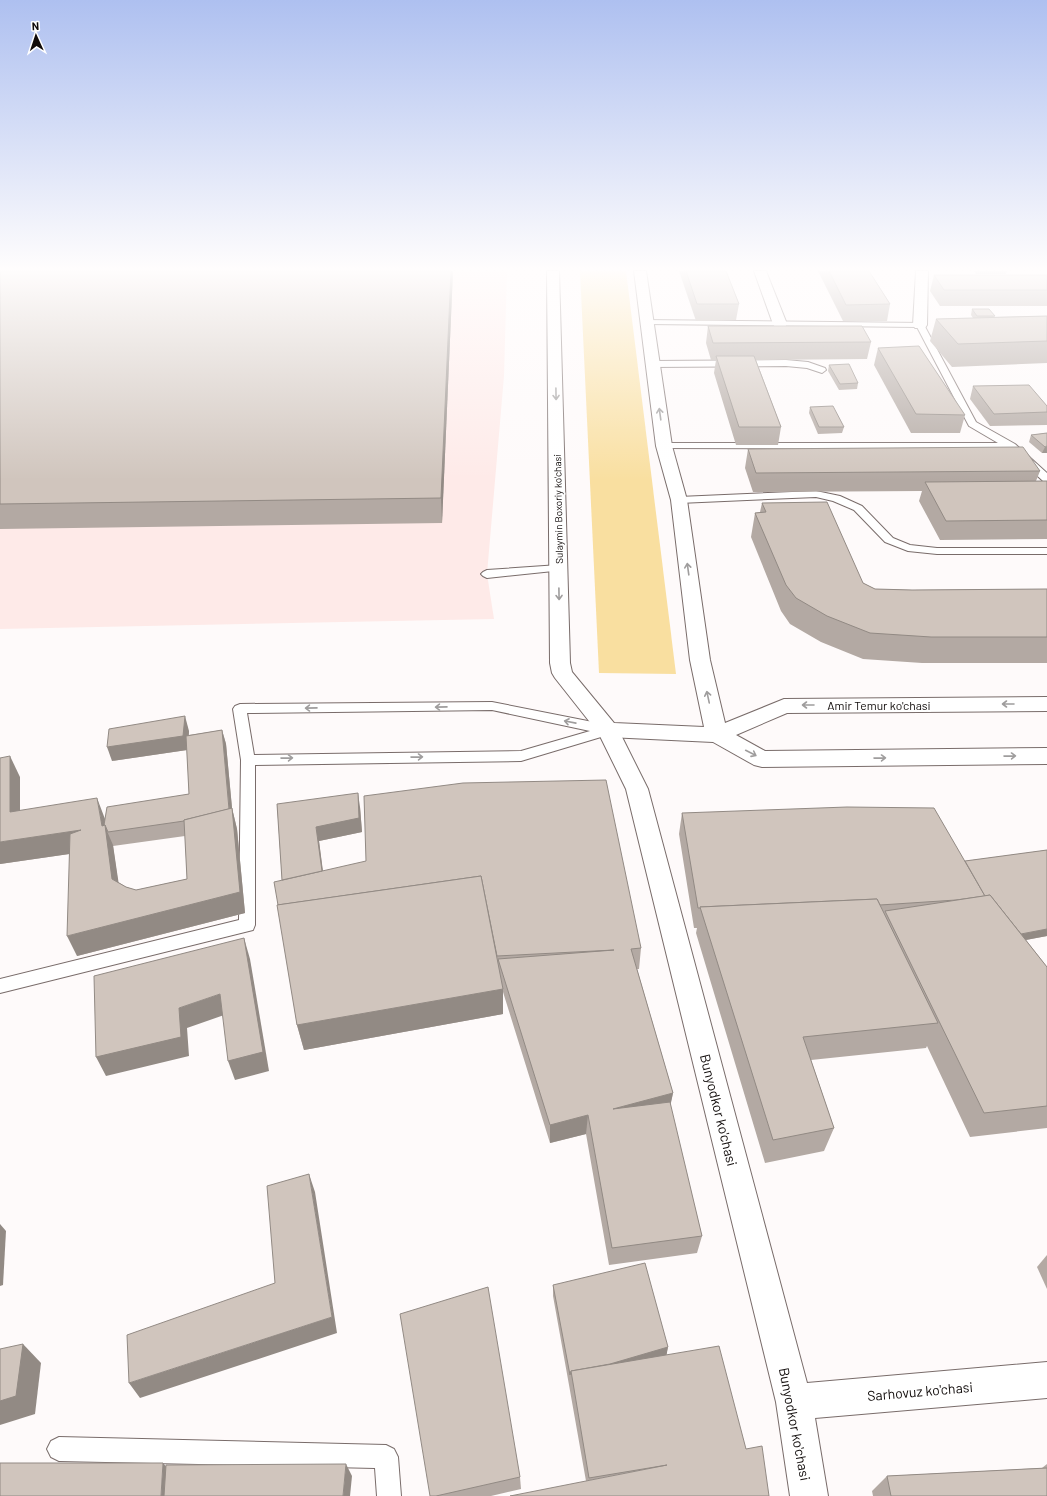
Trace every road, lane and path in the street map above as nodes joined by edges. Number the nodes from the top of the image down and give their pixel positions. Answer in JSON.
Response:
{"nodes":[{"id":1,"x":554,"y":341,"type":"edge"},
{"id":2,"x":649,"y":341,"type":"edge"},
{"id":3,"x":932,"y":341,"type":"edge"},
{"id":4,"x":652,"y":364,"type":"junction"},
{"id":5,"x":822,"y":370,"type":"dead end"},
{"id":6,"x":664,"y":446,"type":"junction"},
{"id":7,"x":1011,"y":446,"type":"junction"},
{"id":8,"x":1047,"y":479,"type":"edge"},
{"id":9,"x":679,"y":500,"type":"junction"},
{"id":10,"x":1047,"y":551,"type":"edge"},
{"id":11,"x":559,"y":568,"type":"junction"},
{"id":12,"x":488,"y":574,"type":"dead end"},
{"id":13,"x":1047,"y":704,"type":"edge"},
{"id":14,"x":608,"y":730,"type":"junction"},
{"id":15,"x":717,"y":735,"type":"junction"},
{"id":16,"x":1047,"y":756,"type":"edge"},
{"id":17,"x":248,"y":760,"type":"junction"},
{"id":18,"x":0,"y":986,"type":"edge"},
{"id":19,"x":1047,"y":1380,"type":"edge"},
{"id":20,"x":794,"y":1402,"type":"junction"},
{"id":21,"x":59,"y":1449,"type":"dead end"},
{"id":22,"x":389,"y":1496,"type":"edge"},
{"id":23,"x":809,"y":1496,"type":"edge"}],
"edges":[{"from":1,"to":11,"type":"main road","name":"Sulaymin Boxoriy ko'chasi","one_way":true},
{"from":2,"to":4,"type":"main road"},
{"from":3,"to":7,"type":"lane"},
{"from":4,"to":5,"type":"lane"},
{"from":6,"to":4,"type":"main road","one_way":true},
{"from":6,"to":7,"type":"lane"},
{"from":6,"to":9,"type":"main road"},
{"from":7,"to":8,"type":"lane"},
{"from":9,"to":10,"type":"lane"},
{"from":15,"to":9,"type":"main road","one_way":true},
{"from":11,"to":12,"type":"lane"},
{"from":11,"to":14,"type":"main road","name":"Sulaymin Boxoriy ko'chasi","one_way":true},
{"from":13,"to":15,"type":"main road","name":"Amir Temur ko'chasi","one_way":true},
{"from":14,"to":15,"type":"main road","name":"Amir Temur ko'chasi"},
{"from":17,"to":14,"type":"lane","one_way":true},
{"from":14,"to":17,"type":"lane","one_way":true},
{"from":14,"to":20,"type":"main road","name":"Bunyodkor ko'chasi"},
{"from":15,"to":16,"type":"main road","name":"Amir Temur ko'chasi","one_way":true},
{"from":17,"to":18,"type":"lane"},
{"from":19,"to":20,"type":"main road","name":"Sarhovuz ko'chasi"},
{"from":20,"to":23,"type":"main road","name":"Bunyodkor ko'chasi"},
{"from":21,"to":22,"type":"lane"}]}
